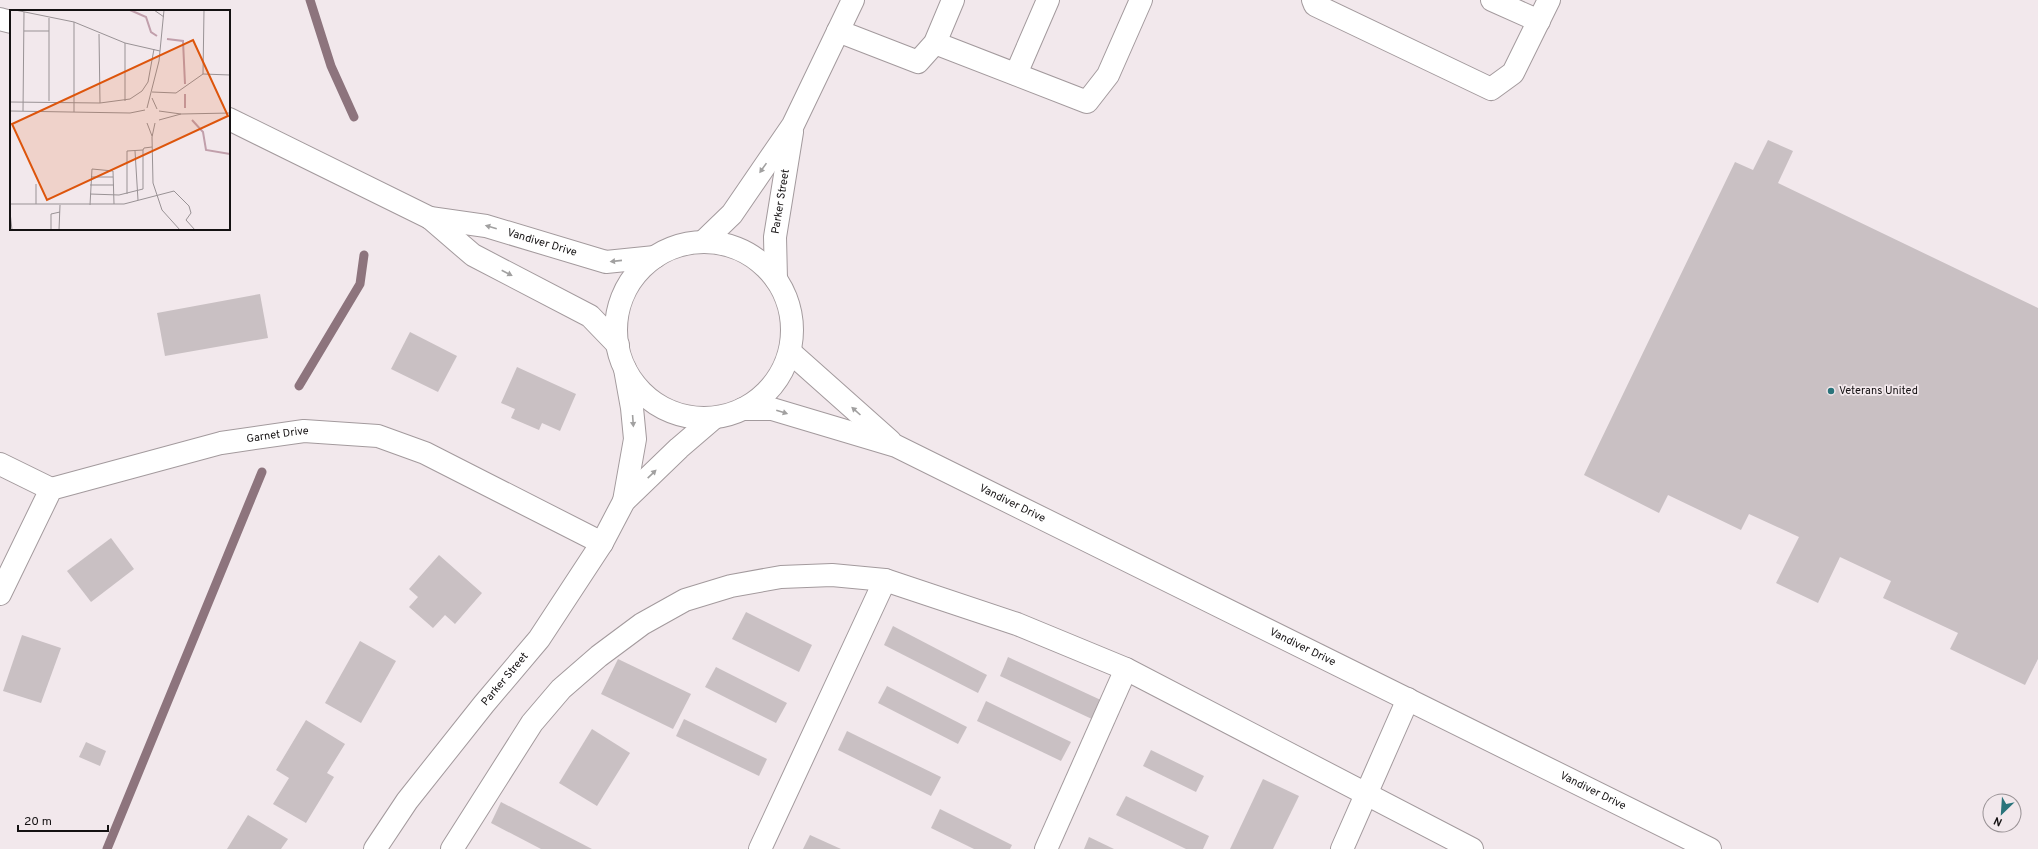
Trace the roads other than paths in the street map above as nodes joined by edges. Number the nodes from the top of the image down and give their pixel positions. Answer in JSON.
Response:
{"nodes":[{"id":1,"x":853,"y":0,"type":"edge"},
{"id":2,"x":953,"y":0,"type":"edge"},
{"id":3,"x":1048,"y":0,"type":"edge"},
{"id":4,"x":1141,"y":0,"type":"edge"},
{"id":5,"x":1313,"y":0,"type":"edge"},
{"id":6,"x":1492,"y":0,"type":"edge"},
{"id":7,"x":1549,"y":0,"type":"edge"},
{"id":8,"x":0,"y":19,"type":"edge"},
{"id":9,"x":1539,"y":21,"type":"junction"},
{"id":10,"x":10,"y":22,"type":"edge"},
{"id":11,"x":838,"y":31,"type":"junction"},
{"id":12,"x":935,"y":43,"type":"junction"},
{"id":13,"x":1016,"y":74,"type":"junction"},
{"id":14,"x":230,"y":118,"type":"edge"},
{"id":15,"x":793,"y":125,"type":"junction"},
{"id":16,"x":430,"y":218,"type":"junction"},
{"id":17,"x":703,"y":242,"type":"junction"},
{"id":18,"x":655,"y":257,"type":"junction"},
{"id":19,"x":776,"y":279,"type":"junction"},
{"id":20,"x":618,"y":345,"type":"junction"},
{"id":21,"x":790,"y":352,"type":"junction"},
{"id":22,"x":625,"y":369,"type":"junction"},
{"id":23,"x":743,"y":409,"type":"junction"},
{"id":24,"x":714,"y":418,"type":"junction"},
{"id":25,"x":896,"y":446,"type":"junction"},
{"id":26,"x":0,"y":464,"type":"edge"},
{"id":27,"x":51,"y":489,"type":"junction"},
{"id":28,"x":624,"y":502,"type":"junction"},
{"id":29,"x":602,"y":543,"type":"junction"},
{"id":30,"x":885,"y":580,"type":"junction"},
{"id":31,"x":0,"y":594,"type":"edge"},
{"id":32,"x":1126,"y":669,"type":"junction"},
{"id":33,"x":1408,"y":699,"type":"junction"},
{"id":34,"x":1367,"y":796,"type":"junction"},
{"id":35,"x":375,"y":849,"type":"edge"},
{"id":36,"x":452,"y":849,"type":"edge"},
{"id":37,"x":760,"y":849,"type":"edge"},
{"id":38,"x":1046,"y":849,"type":"edge"},
{"id":39,"x":1342,"y":849,"type":"edge"},
{"id":40,"x":1472,"y":849,"type":"edge"},
{"id":41,"x":1710,"y":849,"type":"edge"}],
"edges":[{"from":1,"to":11,"type":"main road","name":"Parker Street"},
{"from":2,"to":12,"type":"main road"},
{"from":3,"to":13,"type":"main road"},
{"from":4,"to":13,"type":"main road"},
{"from":5,"to":9,"type":"main road"},
{"from":6,"to":9,"type":"main road"},
{"from":7,"to":9,"type":"main road"},
{"from":8,"to":10,"type":"main road"},
{"from":11,"to":12,"type":"main road"},
{"from":11,"to":15,"type":"main road","name":"Parker Street"},
{"from":12,"to":13,"type":"main road"},
{"from":14,"to":16,"type":"main road","name":"Vandiver Drive"},
{"from":15,"to":17,"type":"main road","name":"Parker Street","one_way":true},
{"from":15,"to":19,"type":"main road","name":"Parker Street"},
{"from":18,"to":16,"type":"main road","name":"Vandiver Drive","one_way":true},
{"from":16,"to":20,"type":"main road","name":"Vandiver Drive","one_way":true},
{"from":17,"to":18,"type":"main road"},
{"from":17,"to":19,"type":"main road"},
{"from":18,"to":20,"type":"main road"},
{"from":19,"to":21,"type":"main road"},
{"from":20,"to":22,"type":"main road"},
{"from":21,"to":23,"type":"main road"},
{"from":25,"to":21,"type":"main road","name":"Vandiver Drive","one_way":true},
{"from":22,"to":24,"type":"main road"},
{"from":22,"to":28,"type":"main road","name":"Parker Street","one_way":true},
{"from":23,"to":24,"type":"main road"},
{"from":23,"to":25,"type":"main road","name":"Vandiver Drive","one_way":true},
{"from":28,"to":24,"type":"main road","name":"Parker Street","one_way":true},
{"from":25,"to":33,"type":"main road","name":"Vandiver Drive"},
{"from":26,"to":27,"type":"main road"},
{"from":27,"to":29,"type":"main road","name":"Garnet Drive"},
{"from":27,"to":31,"type":"main road"},
{"from":28,"to":29,"type":"main road","name":"Parker Street"},
{"from":29,"to":35,"type":"main road","name":"Parker Street"},
{"from":30,"to":32,"type":"main road"},
{"from":30,"to":36,"type":"main road"},
{"from":30,"to":37,"type":"main road"},
{"from":32,"to":34,"type":"main road"},
{"from":32,"to":38,"type":"main road"},
{"from":33,"to":34,"type":"main road"},
{"from":33,"to":41,"type":"main road","name":"Vandiver Drive"},
{"from":34,"to":39,"type":"main road"},
{"from":34,"to":40,"type":"main road"}]}
